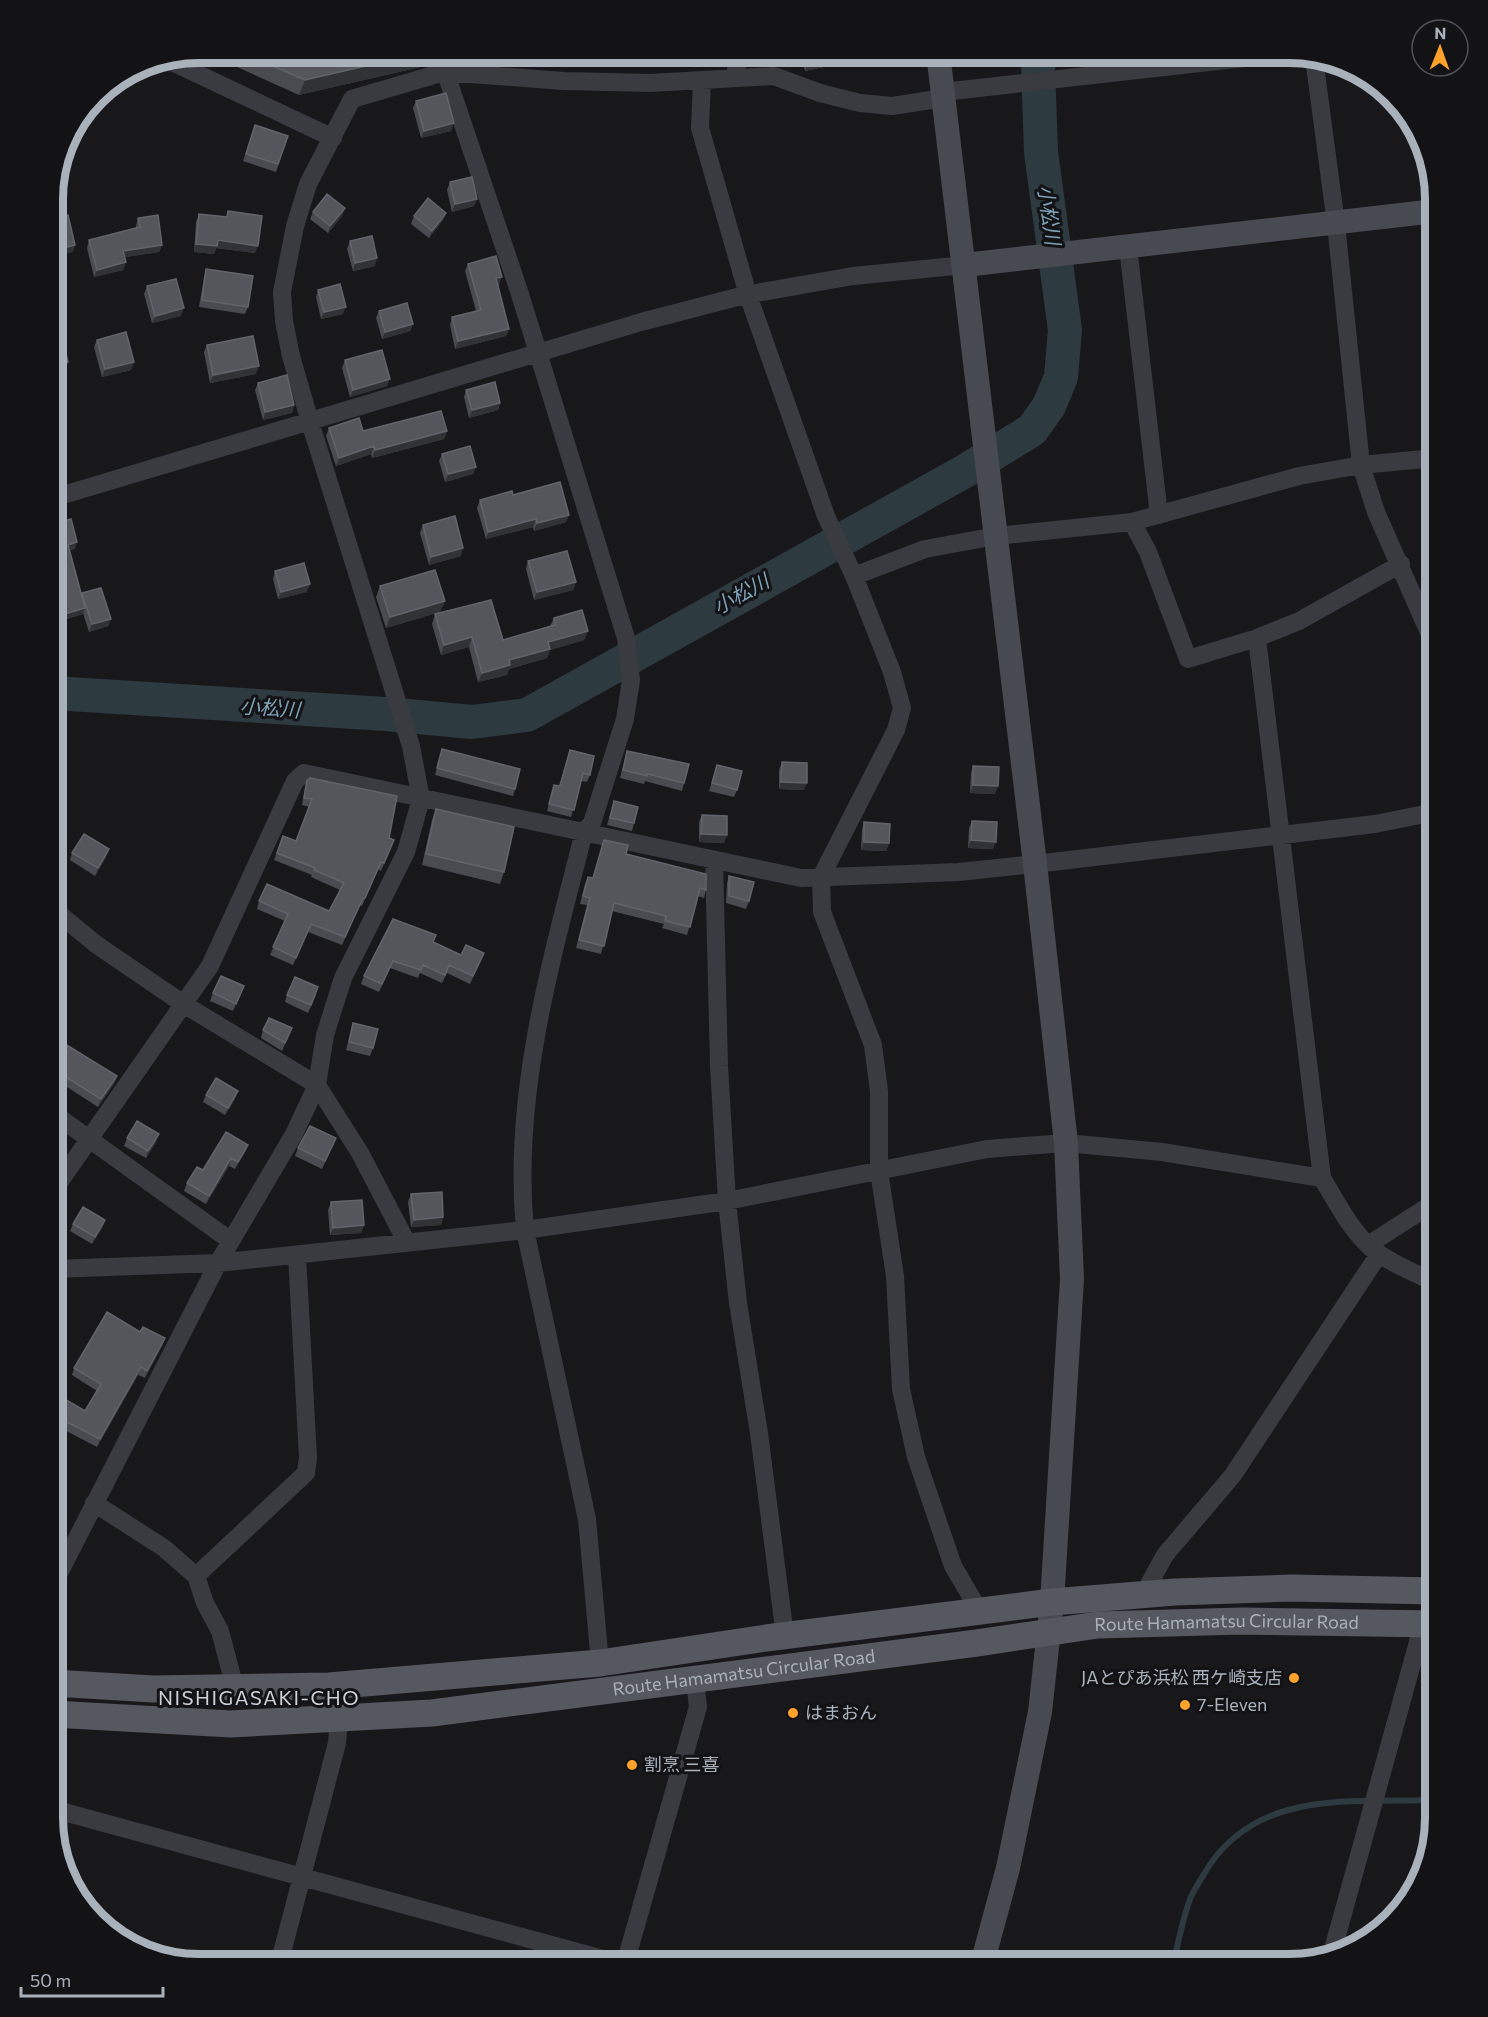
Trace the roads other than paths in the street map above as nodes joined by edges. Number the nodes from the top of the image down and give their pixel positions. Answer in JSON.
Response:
{"nodes":[{"id":1,"x":442,"y":63,"type":"edge"},
{"id":2,"x":737,"y":63,"type":"edge"},
{"id":3,"x":939,"y":63,"type":"edge"},
{"id":4,"x":1204,"y":63,"type":"edge"},
{"id":5,"x":179,"y":65,"type":"edge"},
{"id":6,"x":1315,"y":66,"type":"edge"},
{"id":7,"x":444,"y":72,"type":"junction"},
{"id":8,"x":735,"y":76,"type":"junction"},
{"id":9,"x":702,"y":81,"type":"junction"},
{"id":10,"x":943,"y":95,"type":"junction"},
{"id":11,"x":333,"y":138,"type":"junction"},
{"id":12,"x":1425,"y":212,"type":"edge"},
{"id":13,"x":1336,"y":224,"type":"junction"},
{"id":14,"x":1128,"y":248,"type":"junction"},
{"id":15,"x":965,"y":265,"type":"junction"},
{"id":16,"x":748,"y":295,"type":"junction"},
{"id":17,"x":536,"y":352,"type":"junction"},
{"id":18,"x":310,"y":422,"type":"junction"},
{"id":19,"x":1425,"y":459,"type":"edge"},
{"id":20,"x":1361,"y":465,"type":"junction"},
{"id":21,"x":63,"y":495,"type":"edge"},
{"id":22,"x":1159,"y":515,"type":"junction"},
{"id":23,"x":1132,"y":522,"type":"junction"},
{"id":24,"x":996,"y":536,"type":"junction"},
{"id":25,"x":1401,"y":564,"type":"junction"},
{"id":26,"x":850,"y":568,"type":"junction"},
{"id":27,"x":1425,"y":620,"type":"edge"},
{"id":28,"x":1257,"y":638,"type":"junction"},
{"id":29,"x":421,"y":799,"type":"junction"},
{"id":30,"x":1425,"y":814,"type":"edge"},
{"id":31,"x":584,"y":832,"type":"junction"},
{"id":32,"x":1281,"y":835,"type":"junction"},
{"id":33,"x":714,"y":860,"type":"junction"},
{"id":34,"x":1035,"y":864,"type":"junction"},
{"id":35,"x":821,"y":877,"type":"junction"},
{"id":36,"x":63,"y":917,"type":"edge"},
{"id":37,"x":185,"y":1005,"type":"junction"},
{"id":38,"x":316,"y":1085,"type":"junction"},
{"id":39,"x":63,"y":1120,"type":"edge"},
{"id":40,"x":90,"y":1140,"type":"junction"},
{"id":41,"x":1066,"y":1143,"type":"junction"},
{"id":42,"x":879,"y":1172,"type":"junction"},
{"id":43,"x":63,"y":1177,"type":"edge"},
{"id":44,"x":1322,"y":1178,"type":"junction"},
{"id":45,"x":727,"y":1201,"type":"junction"},
{"id":46,"x":1425,"y":1211,"type":"edge"},
{"id":47,"x":525,"y":1230,"type":"junction"},
{"id":48,"x":231,"y":1241,"type":"junction"},
{"id":49,"x":406,"y":1241,"type":"junction"},
{"id":50,"x":1374,"y":1250,"type":"junction"},
{"id":51,"x":297,"y":1255,"type":"junction"},
{"id":52,"x":218,"y":1263,"type":"junction"},
{"id":53,"x":63,"y":1269,"type":"edge"},
{"id":54,"x":1425,"y":1278,"type":"edge"},
{"id":55,"x":94,"y":1503,"type":"junction"},
{"id":56,"x":63,"y":1564,"type":"edge"},
{"id":57,"x":196,"y":1576,"type":"junction"},
{"id":58,"x":1425,"y":1586,"type":"edge"},
{"id":59,"x":1142,"y":1597,"type":"junction"},
{"id":60,"x":1052,"y":1602,"type":"junction"},
{"id":61,"x":980,"y":1612,"type":"junction"},
{"id":62,"x":1425,"y":1624,"type":"edge"},
{"id":63,"x":1049,"y":1633,"type":"junction"},
{"id":64,"x":785,"y":1636,"type":"junction"},
{"id":65,"x":1425,"y":1637,"type":"edge"},
{"id":66,"x":600,"y":1663,"type":"junction"},
{"id":67,"x":695,"y":1681,"type":"junction"},
{"id":68,"x":63,"y":1684,"type":"edge"},
{"id":69,"x":235,"y":1688,"type":"junction"},
{"id":70,"x":63,"y":1715,"type":"edge"},
{"id":71,"x":339,"y":1718,"type":"junction"},
{"id":72,"x":63,"y":1812,"type":"edge"},
{"id":73,"x":302,"y":1879,"type":"junction"},
{"id":74,"x":1334,"y":1946,"type":"edge"},
{"id":75,"x":282,"y":1954,"type":"edge"},
{"id":76,"x":587,"y":1954,"type":"edge"},
{"id":77,"x":626,"y":1954,"type":"edge"},
{"id":78,"x":985,"y":1954,"type":"edge"}],
"edges":[{"from":1,"to":7,"type":"street"},
{"from":2,"to":8,"type":"street"},
{"from":3,"to":10,"type":"street"},
{"from":4,"to":10,"type":"street"},
{"from":5,"to":11,"type":"street"},
{"from":6,"to":13,"type":"street"},
{"from":7,"to":9,"type":"street"},
{"from":7,"to":11,"type":"street"},
{"from":7,"to":17,"type":"street"},
{"from":8,"to":9,"type":"street"},
{"from":8,"to":10,"type":"street"},
{"from":9,"to":16,"type":"street"},
{"from":10,"to":15,"type":"street"},
{"from":11,"to":18,"type":"street"},
{"from":12,"to":13,"type":"street"},
{"from":13,"to":14,"type":"street"},
{"from":13,"to":20,"type":"street"},
{"from":14,"to":15,"type":"street"},
{"from":14,"to":22,"type":"street"},
{"from":15,"to":16,"type":"street"},
{"from":15,"to":24,"type":"street"},
{"from":16,"to":17,"type":"street"},
{"from":16,"to":26,"type":"street"},
{"from":17,"to":18,"type":"street"},
{"from":17,"to":31,"type":"street"},
{"from":18,"to":21,"type":"street"},
{"from":18,"to":29,"type":"street"},
{"from":19,"to":20,"type":"street"},
{"from":20,"to":22,"type":"street"},
{"from":20,"to":25,"type":"street"},
{"from":22,"to":23,"type":"street"},
{"from":23,"to":24,"type":"street"},
{"from":23,"to":28,"type":"street"},
{"from":24,"to":26,"type":"street"},
{"from":24,"to":34,"type":"street"},
{"from":25,"to":27,"type":"street"},
{"from":25,"to":28,"type":"street"},
{"from":26,"to":35,"type":"street"},
{"from":28,"to":32,"type":"street"},
{"from":29,"to":31,"type":"street"},
{"from":29,"to":37,"type":"street"},
{"from":29,"to":38,"type":"street"},
{"from":30,"to":32,"type":"street"},
{"from":31,"to":33,"type":"street"},
{"from":31,"to":47,"type":"street"},
{"from":32,"to":34,"type":"street"},
{"from":32,"to":44,"type":"street"},
{"from":33,"to":35,"type":"street"},
{"from":33,"to":45,"type":"street"},
{"from":34,"to":35,"type":"street"},
{"from":34,"to":41,"type":"street"},
{"from":35,"to":42,"type":"street"},
{"from":36,"to":37,"type":"street"},
{"from":37,"to":38,"type":"street"},
{"from":37,"to":40,"type":"street"},
{"from":38,"to":48,"type":"street"},
{"from":38,"to":49,"type":"street"},
{"from":39,"to":40,"type":"street"},
{"from":40,"to":43,"type":"street"},
{"from":40,"to":48,"type":"street"},
{"from":41,"to":42,"type":"street"},
{"from":41,"to":44,"type":"street"},
{"from":41,"to":60,"type":"street"},
{"from":42,"to":45,"type":"street"},
{"from":42,"to":61,"type":"street"},
{"from":44,"to":50,"type":"street"},
{"from":45,"to":47,"type":"street"},
{"from":45,"to":64,"type":"street"},
{"from":46,"to":50,"type":"street"},
{"from":47,"to":49,"type":"street"},
{"from":47,"to":66,"type":"street"},
{"from":48,"to":52,"type":"street"},
{"from":49,"to":51,"type":"street"},
{"from":50,"to":54,"type":"street"},
{"from":50,"to":59,"type":"street"},
{"from":51,"to":52,"type":"street"},
{"from":51,"to":57,"type":"street"},
{"from":52,"to":53,"type":"street"},
{"from":52,"to":55,"type":"street"},
{"from":55,"to":56,"type":"street"},
{"from":55,"to":57,"type":"street"},
{"from":57,"to":69,"type":"street"},
{"from":58,"to":59,"type":"main road","name":"Route Hamamatsu Circular Road"},
{"from":59,"to":60,"type":"main road","name":"Route Hamamatsu Circular Road"},
{"from":60,"to":61,"type":"main road","name":"Route Hamamatsu Circular Road"},
{"from":60,"to":63,"type":"street"},
{"from":61,"to":64,"type":"main road","name":"Route Hamamatsu Circular Road"},
{"from":62,"to":63,"type":"main road","name":"Route Hamamatsu Circular Road"},
{"from":63,"to":67,"type":"main road","name":"Route Hamamatsu Circular Road"},
{"from":63,"to":78,"type":"street"},
{"from":64,"to":66,"type":"main road","name":"Route Hamamatsu Circular Road"},
{"from":65,"to":74,"type":"street"},
{"from":66,"to":69,"type":"main road","name":"Route Hamamatsu Circular Road"},
{"from":67,"to":71,"type":"main road","name":"Route Hamamatsu Circular Road"},
{"from":67,"to":77,"type":"street"},
{"from":68,"to":69,"type":"main road","name":"Route Hamamatsu Circular Road"},
{"from":70,"to":71,"type":"main road","name":"Route Hamamatsu Circular Road"},
{"from":71,"to":73,"type":"street"},
{"from":72,"to":73,"type":"street"},
{"from":73,"to":75,"type":"street"},
{"from":73,"to":76,"type":"street"}]}
